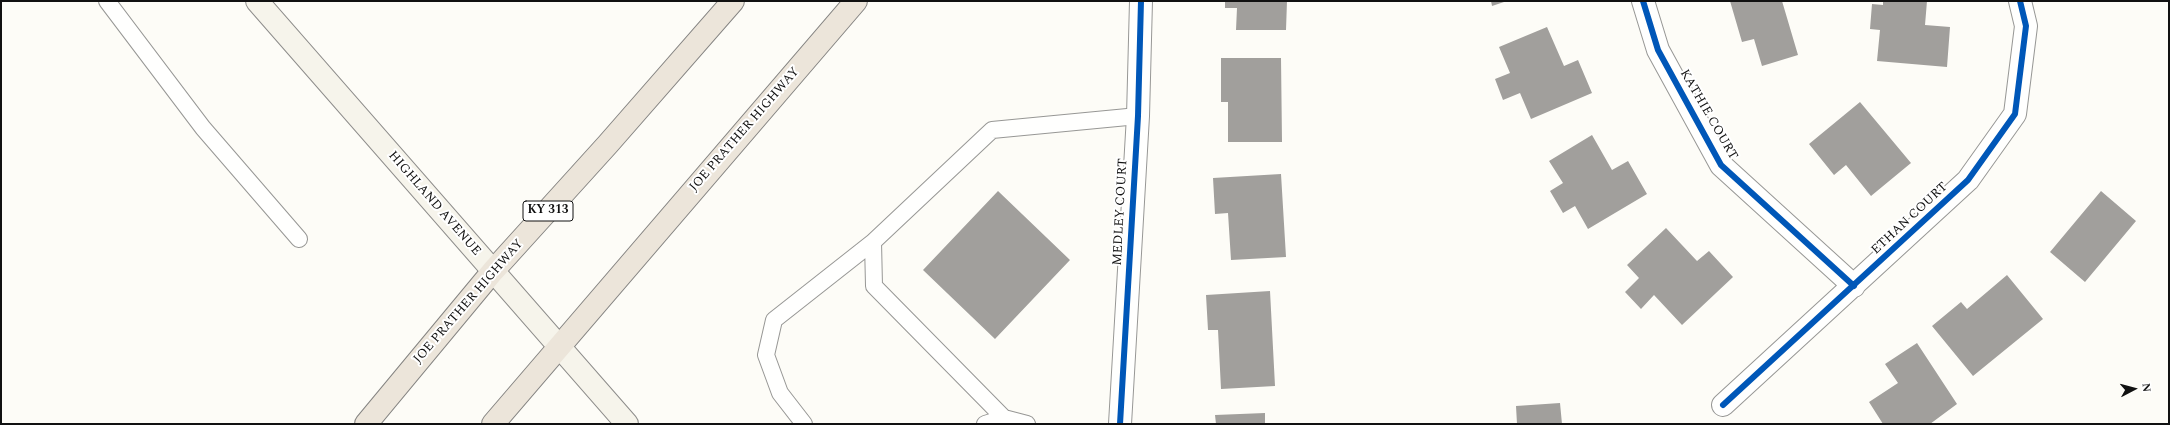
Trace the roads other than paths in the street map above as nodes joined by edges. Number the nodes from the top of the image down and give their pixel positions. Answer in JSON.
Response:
{"nodes":[{"id":1,"x":107,"y":1,"type":"edge"},
{"id":2,"x":257,"y":1,"type":"edge"},
{"id":3,"x":733,"y":1,"type":"edge"},
{"id":4,"x":856,"y":1,"type":"edge"},
{"id":5,"x":1141,"y":1,"type":"edge"},
{"id":6,"x":1643,"y":1,"type":"edge"},
{"id":7,"x":2020,"y":1,"type":"edge"},
{"id":8,"x":1138,"y":116,"type":"junction"},
{"id":9,"x":299,"y":239,"type":"dead end"},
{"id":10,"x":873,"y":242,"type":"junction"},
{"id":11,"x":494,"y":271,"type":"junction"},
{"id":12,"x":1854,"y":286,"type":"junction"},
{"id":13,"x":559,"y":346,"type":"junction"},
{"id":14,"x":1723,"y":406,"type":"dead end"},
{"id":15,"x":1004,"y":418,"type":"junction"},
{"id":16,"x":366,"y":424,"type":"edge"},
{"id":17,"x":493,"y":424,"type":"edge"},
{"id":18,"x":628,"y":424,"type":"edge"},
{"id":19,"x":804,"y":424,"type":"edge"},
{"id":20,"x":985,"y":424,"type":"edge"},
{"id":21,"x":1027,"y":424,"type":"edge"},
{"id":22,"x":1120,"y":424,"type":"edge"}],
"edges":[{"from":1,"to":9,"type":"lane"},
{"from":2,"to":11,"type":"main road","name":"HIGHLAND AVENUE"},
{"from":3,"to":11,"type":"highway","name":"JOE PRATHER HIGHWAY","number":"KY 313"},
{"from":4,"to":13,"type":"highway","name":"JOE PRATHER HIGHWAY"},
{"from":5,"to":8,"type":"street","name":"MEDLEY COURT"},
{"from":6,"to":12,"type":"street","name":"KATHIE COURT"},
{"from":7,"to":12,"type":"street","name":"ETHAN COURT"},
{"from":8,"to":10,"type":"lane"},
{"from":8,"to":22,"type":"street","name":"MEDLEY COURT"},
{"from":10,"to":15,"type":"lane"},
{"from":10,"to":19,"type":"lane"},
{"from":11,"to":13,"type":"main road","name":"HIGHLAND AVENUE"},
{"from":11,"to":16,"type":"highway","name":"JOE PRATHER HIGHWAY","number":"KY 313"},
{"from":12,"to":14,"type":"street","name":"ETHAN COURT"},
{"from":13,"to":17,"type":"highway","name":"JOE PRATHER HIGHWAY"},
{"from":13,"to":18,"type":"main road","name":"HIGHLAND AVENUE"},
{"from":15,"to":20,"type":"lane"},
{"from":15,"to":21,"type":"lane"}]}
